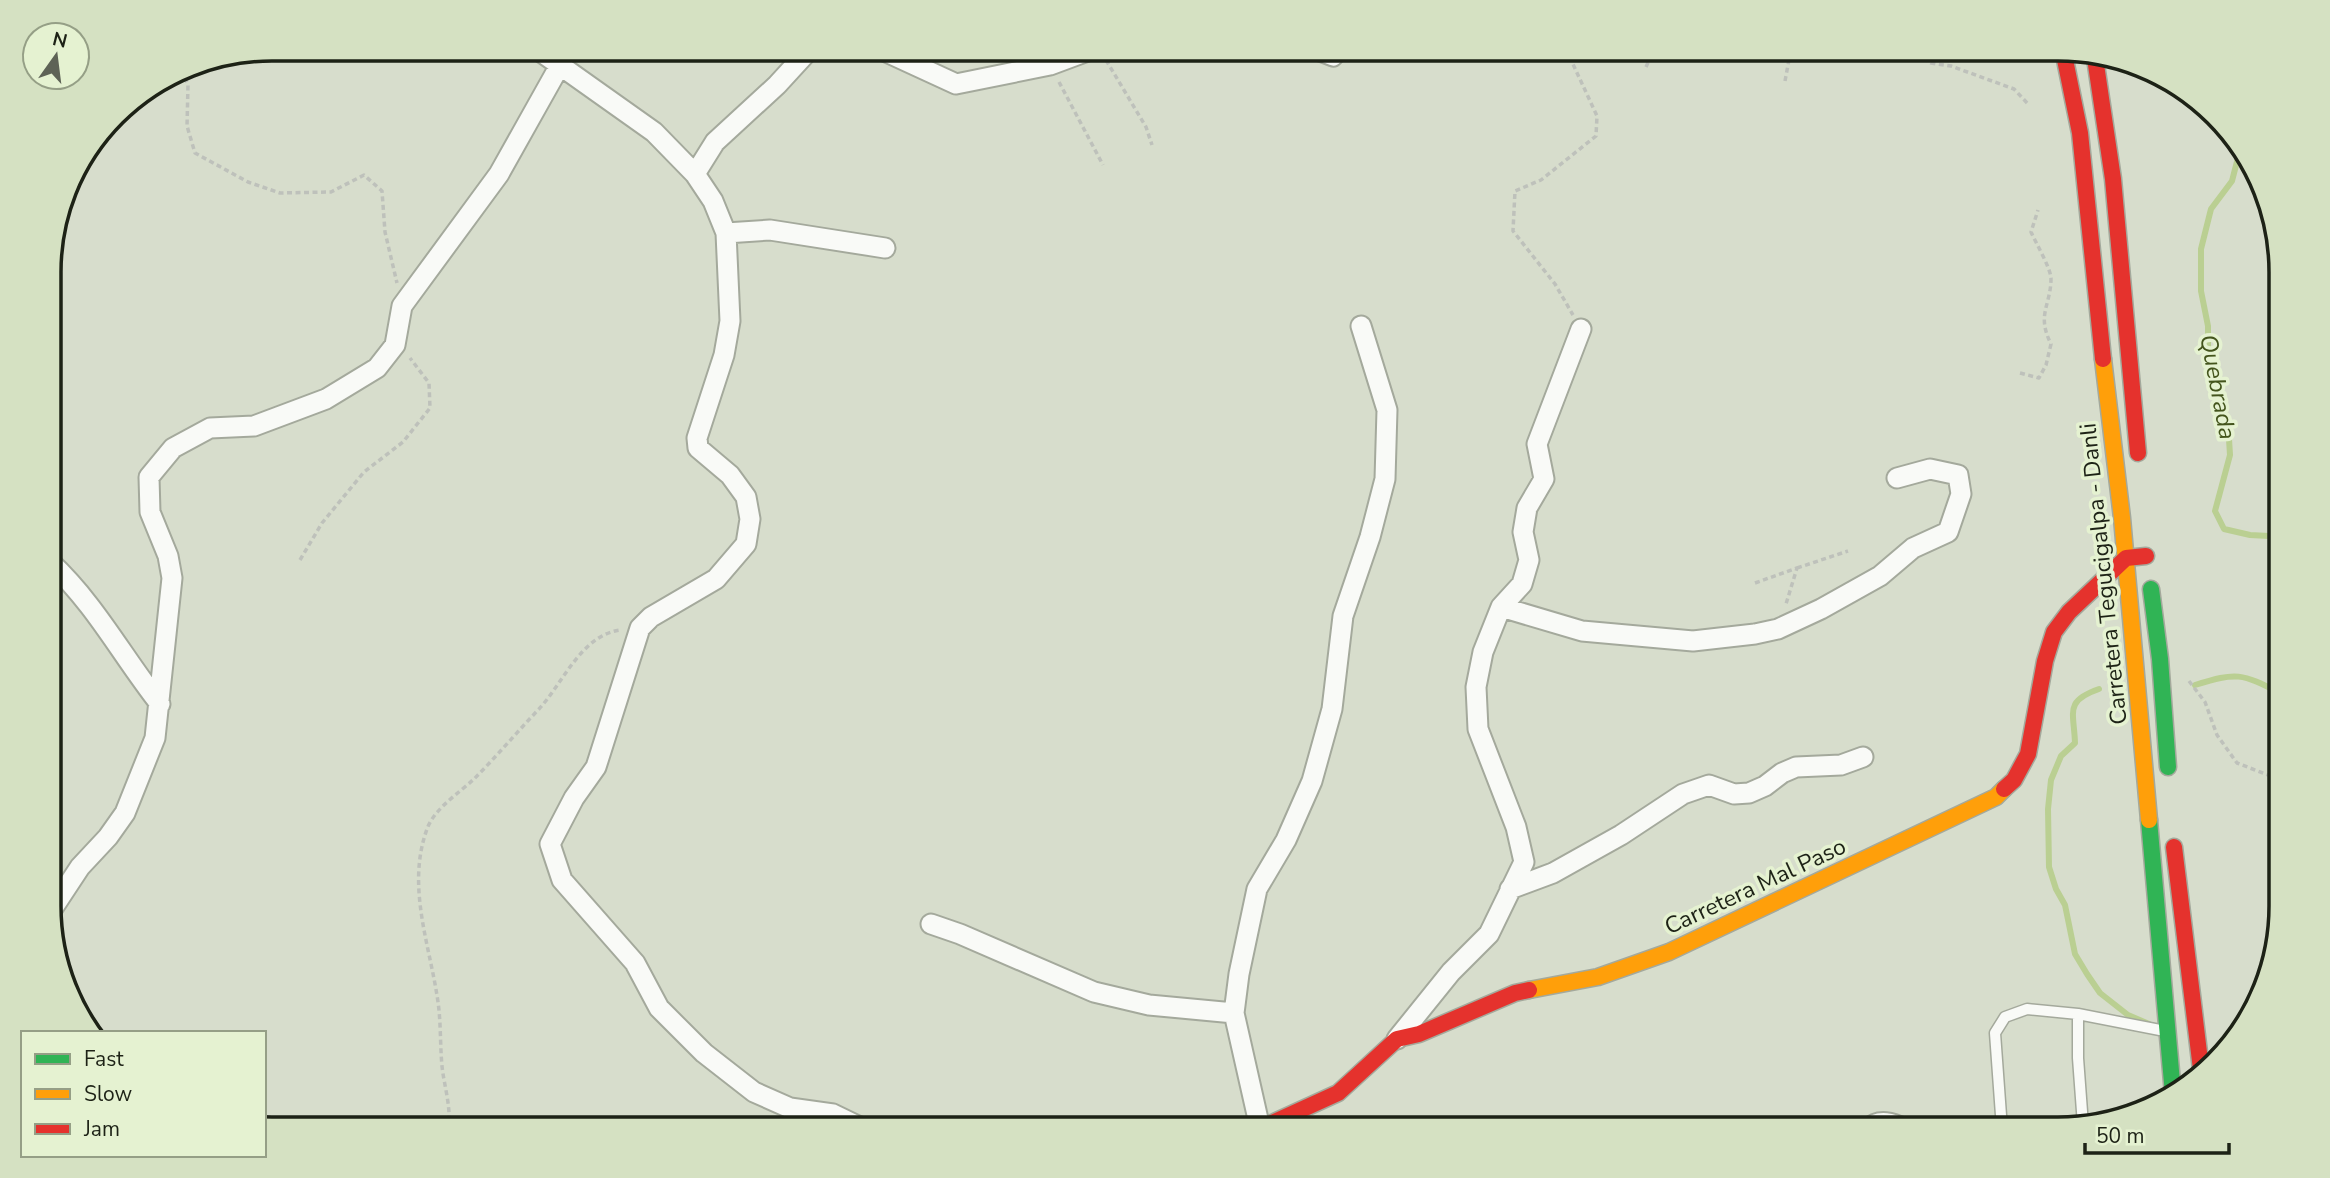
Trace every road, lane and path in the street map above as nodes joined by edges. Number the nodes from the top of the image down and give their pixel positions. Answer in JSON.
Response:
{"nodes":[{"id":1,"x":1572,"y":61,"type":"edge"},
{"id":2,"x":1649,"y":61,"type":"edge"},
{"id":3,"x":1789,"y":61,"type":"edge"},
{"id":4,"x":1928,"y":61,"type":"edge"},
{"id":5,"x":554,"y":62,"type":"edge"},
{"id":6,"x":561,"y":62,"type":"edge"},
{"id":7,"x":798,"y":62,"type":"edge"},
{"id":8,"x":907,"y":62,"type":"edge"},
{"id":9,"x":1065,"y":62,"type":"edge"},
{"id":10,"x":1104,"y":62,"type":"edge"},
{"id":11,"x":2065,"y":62,"type":"edge"},
{"id":12,"x":1050,"y":65,"type":"junction"},
{"id":13,"x":2099,"y":65,"type":"edge"},
{"id":14,"x":559,"y":66,"type":"junction"},
{"id":15,"x":1647,"y":67,"type":"dead end"},
{"id":16,"x":186,"y":80,"type":"edge"},
{"id":17,"x":1785,"y":81,"type":"dead end"},
{"id":18,"x":2029,"y":105,"type":"dead end"},
{"id":19,"x":1152,"y":145,"type":"dead end"},
{"id":20,"x":1103,"y":165,"type":"dead end"},
{"id":21,"x":695,"y":174,"type":"junction"},
{"id":22,"x":2038,"y":210,"type":"dead end"},
{"id":23,"x":726,"y":233,"type":"junction"},
{"id":24,"x":885,"y":248,"type":"dead end"},
{"id":25,"x":402,"y":306,"type":"junction"},
{"id":26,"x":1361,"y":326,"type":"dead end"},
{"id":27,"x":1581,"y":329,"type":"joint"},
{"id":28,"x":395,"y":345,"type":"junction"},
{"id":29,"x":2020,"y":373,"type":"dead end"},
{"id":30,"x":2140,"y":475,"type":"dead end"},
{"id":31,"x":1897,"y":478,"type":"dead end"},
{"id":32,"x":1848,"y":551,"type":"dead end"},
{"id":33,"x":2126,"y":558,"type":"junction"},
{"id":34,"x":300,"y":560,"type":"dead end"},
{"id":35,"x":1797,"y":568,"type":"junction"},
{"id":36,"x":62,"y":575,"type":"edge"},
{"id":37,"x":1755,"y":583,"type":"dead end"},
{"id":38,"x":1501,"y":607,"type":"junction"},
{"id":39,"x":640,"y":628,"type":"junction"},
{"id":40,"x":1778,"y":629,"type":"junction"},
{"id":41,"x":2188,"y":680,"type":"dead end"},
{"id":42,"x":160,"y":704,"type":"junction"},
{"id":43,"x":1863,"y":757,"type":"dead end"},
{"id":44,"x":2269,"y":775,"type":"edge"},
{"id":45,"x":2169,"y":781,"type":"dead end"},
{"id":46,"x":2173,"y":835,"type":"dead end"},
{"id":47,"x":1510,"y":888,"type":"junction"},
{"id":48,"x":61,"y":896,"type":"edge"},
{"id":49,"x":931,"y":924,"type":"dead end"},
{"id":50,"x":1234,"y":1013,"type":"junction"},
{"id":51,"x":2078,"y":1014,"type":"junction"},
{"id":52,"x":2168,"y":1031,"type":"junction"},
{"id":53,"x":1397,"y":1039,"type":"junction"},
{"id":54,"x":2200,"y":1061,"type":"edge"},
{"id":55,"x":2174,"y":1082,"type":"edge"},
{"id":56,"x":2081,"y":1115,"type":"edge"},
{"id":57,"x":1257,"y":1116,"type":"edge"},
{"id":58,"x":1287,"y":1116,"type":"edge"},
{"id":59,"x":2001,"y":1116,"type":"edge"},
{"id":60,"x":450,"y":1117,"type":"edge"},
{"id":61,"x":839,"y":1117,"type":"edge"}],
"edges":[{"from":1,"to":27,"type":"path"},
{"from":2,"to":15,"type":"path"},
{"from":3,"to":17,"type":"path"},
{"from":4,"to":18,"type":"path"},
{"from":5,"to":14,"type":"street"},
{"from":6,"to":14,"type":"street"},
{"from":7,"to":21,"type":"street"},
{"from":8,"to":12,"type":"street"},
{"from":9,"to":12,"type":"street"},
{"from":10,"to":19,"type":"path"},
{"from":11,"to":33,"type":"main road","name":"Carretera Tegucigalpa - Danli"},
{"from":12,"to":20,"type":"path"},
{"from":13,"to":30,"type":"main road","name":"Carretera Tegucigalpa - Danli"},
{"from":14,"to":21,"type":"street"},
{"from":14,"to":25,"type":"street"},
{"from":16,"to":25,"type":"path"},
{"from":21,"to":23,"type":"street"},
{"from":22,"to":29,"type":"path"},
{"from":23,"to":24,"type":"street"},
{"from":23,"to":39,"type":"street"},
{"from":25,"to":28,"type":"street"},
{"from":26,"to":50,"type":"street"},
{"from":27,"to":38,"type":"street"},
{"from":28,"to":34,"type":"path"},
{"from":28,"to":42,"type":"street"},
{"from":31,"to":40,"type":"street"},
{"from":32,"to":35,"type":"path"},
{"from":33,"to":45,"type":"main road","name":"Carretera Tegucigalpa - Danli"},
{"from":33,"to":52,"type":"main road","name":"Carretera Tegucigalpa - Danli"},
{"from":33,"to":53,"type":"main road","name":"Carretera Mal Paso"},
{"from":35,"to":37,"type":"path"},
{"from":35,"to":40,"type":"path"},
{"from":36,"to":42,"type":"street"},
{"from":38,"to":40,"type":"street"},
{"from":38,"to":47,"type":"street"},
{"from":39,"to":60,"type":"path"},
{"from":39,"to":61,"type":"street"},
{"from":41,"to":44,"type":"path"},
{"from":42,"to":48,"type":"street"},
{"from":43,"to":47,"type":"street"},
{"from":46,"to":54,"type":"main road"},
{"from":47,"to":53,"type":"street"},
{"from":49,"to":50,"type":"street"},
{"from":50,"to":57,"type":"street"},
{"from":51,"to":52,"type":"lane"},
{"from":51,"to":56,"type":"lane"},
{"from":51,"to":59,"type":"lane"},
{"from":52,"to":55,"type":"main road","name":"Carretera Tegucigalpa - Danli"},
{"from":53,"to":58,"type":"main road","name":"Carretera Mal Paso"}]}
